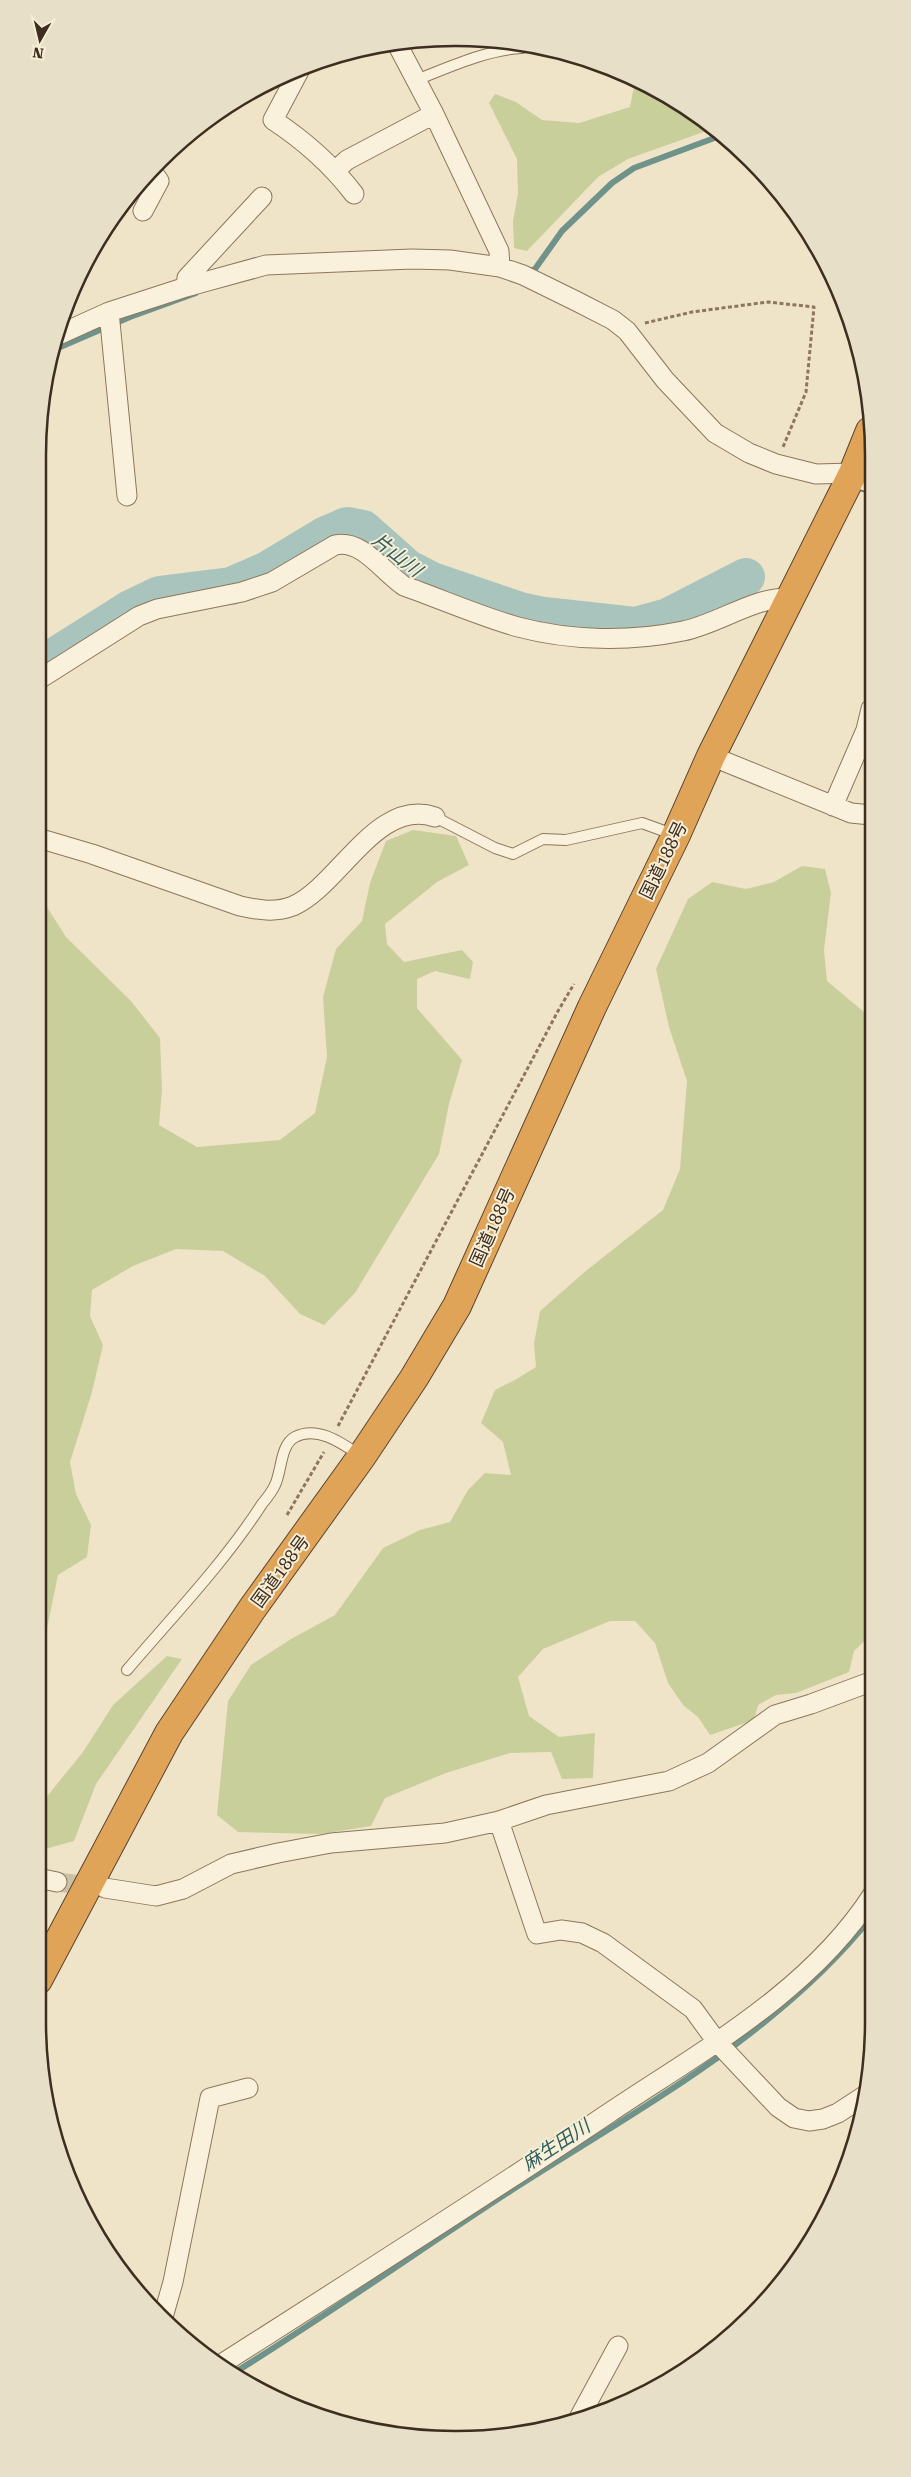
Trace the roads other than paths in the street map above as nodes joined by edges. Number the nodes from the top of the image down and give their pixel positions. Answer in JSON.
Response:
{"nodes":[{"id":1,"x":405,"y":50,"type":"edge"},
{"id":2,"x":507,"y":50,"type":"edge"},
{"id":3,"x":295,"y":79,"type":"edge"},
{"id":4,"x":416,"y":80,"type":"junction"},
{"id":5,"x":434,"y":114,"type":"junction"},
{"id":6,"x":336,"y":170,"type":"junction"},
{"id":7,"x":156,"y":177,"type":"edge"},
{"id":8,"x":354,"y":194,"type":"dead end"},
{"id":9,"x":262,"y":197,"type":"dead end"},
{"id":10,"x":144,"y":212,"type":"dead end"},
{"id":11,"x":500,"y":267,"type":"junction"},
{"id":12,"x":186,"y":286,"type":"junction"},
{"id":13,"x":109,"y":312,"type":"junction"},
{"id":14,"x":66,"y":332,"type":"edge"},
{"id":15,"x":865,"y":459,"type":"edge"},
{"id":16,"x":862,"y":476,"type":"edge"},
{"id":17,"x":127,"y":496,"type":"dead end"},
{"id":18,"x":790,"y":598,"type":"junction"},
{"id":19,"x":46,"y":675,"type":"edge"},
{"id":20,"x":865,"y":732,"type":"edge"},
{"id":21,"x":710,"y":756,"type":"junction"},
{"id":22,"x":833,"y":806,"type":"junction"},
{"id":23,"x":865,"y":814,"type":"edge"},
{"id":24,"x":435,"y":816,"type":"joint"},
{"id":25,"x":676,"y":835,"type":"junction"},
{"id":26,"x":46,"y":840,"type":"edge"},
{"id":27,"x":362,"y":1456,"type":"junction"},
{"id":28,"x":127,"y":1670,"type":"dead end"},
{"id":29,"x":865,"y":1684,"type":"edge"},
{"id":30,"x":499,"y":1821,"type":"junction"},
{"id":31,"x":46,"y":1880,"type":"edge"},
{"id":32,"x":57,"y":1882,"type":"tunnel mouth"},
{"id":33,"x":105,"y":1888,"type":"tunnel mouth"},
{"id":34,"x":865,"y":1906,"type":"edge"},
{"id":35,"x":46,"y":1965,"type":"edge"},
{"id":36,"x":717,"y":2042,"type":"junction"},
{"id":37,"x":248,"y":2088,"type":"dead end"},
{"id":38,"x":857,"y":2101,"type":"edge"},
{"id":39,"x":165,"y":2310,"type":"edge"},
{"id":40,"x":618,"y":2346,"type":"dead end"},
{"id":41,"x":226,"y":2361,"type":"edge"},
{"id":42,"x":583,"y":2410,"type":"edge"}],
"edges":[{"from":1,"to":4,"type":"street"},
{"from":2,"to":4,"type":"lane"},
{"from":3,"to":6,"type":"street"},
{"from":4,"to":5,"type":"street"},
{"from":5,"to":6,"type":"street"},
{"from":5,"to":11,"type":"street"},
{"from":6,"to":8,"type":"street"},
{"from":7,"to":10,"type":"street"},
{"from":9,"to":12,"type":"street"},
{"from":11,"to":12,"type":"street"},
{"from":11,"to":16,"type":"street"},
{"from":12,"to":13,"type":"street"},
{"from":13,"to":14,"type":"street"},
{"from":13,"to":17,"type":"street"},
{"from":15,"to":16,"type":"highway","name":"国道188号"},
{"from":16,"to":18,"type":"highway","name":"国道188号"},
{"from":18,"to":19,"type":"street"},
{"from":18,"to":21,"type":"highway","name":"国道188号"},
{"from":20,"to":22,"type":"street"},
{"from":21,"to":22,"type":"street"},
{"from":21,"to":25,"type":"highway","name":"国道188号"},
{"from":22,"to":23,"type":"street"},
{"from":24,"to":25,"type":"lane"},
{"from":24,"to":26,"type":"street"},
{"from":25,"to":27,"type":"highway","name":"国道188号"},
{"from":27,"to":28,"type":"lane"},
{"from":27,"to":35,"type":"highway","name":"国道188号"},
{"from":29,"to":30,"type":"street"},
{"from":30,"to":33,"type":"street"},
{"from":30,"to":36,"type":"street"},
{"from":31,"to":32,"type":"street"},
{"from":34,"to":36,"type":"street"},
{"from":36,"to":38,"type":"street"},
{"from":36,"to":41,"type":"street"},
{"from":37,"to":39,"type":"street"},
{"from":40,"to":42,"type":"street"}]}
